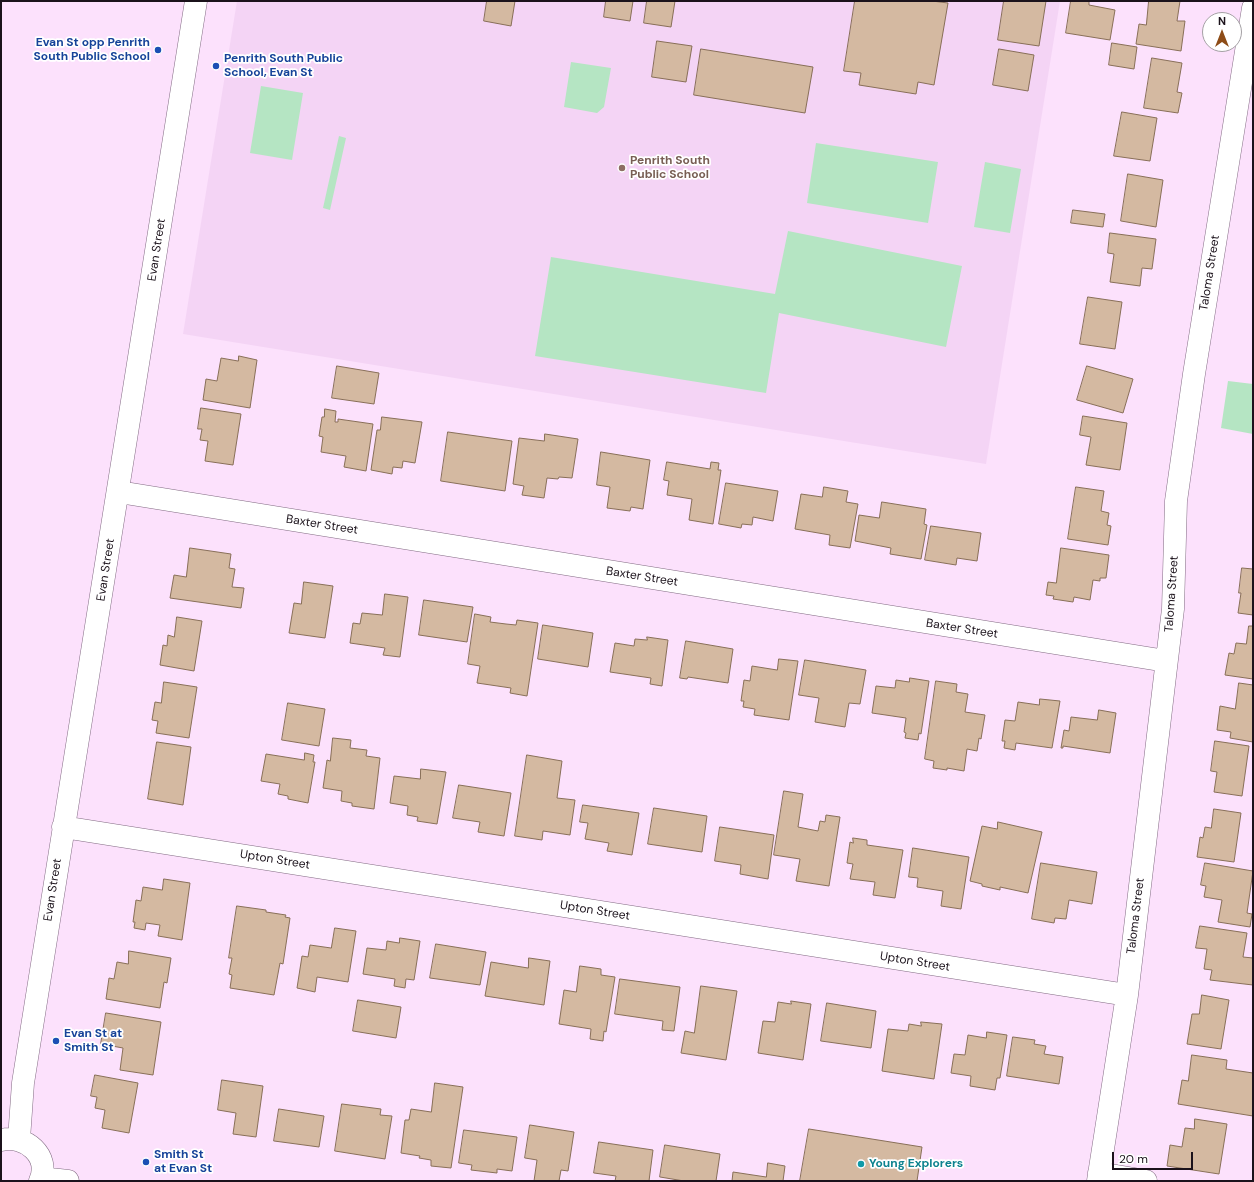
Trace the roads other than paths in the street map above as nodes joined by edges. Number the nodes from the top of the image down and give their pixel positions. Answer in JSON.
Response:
{"nodes":[{"id":1,"x":196,"y":1,"type":"edge"},
{"id":2,"x":1253,"y":8,"type":"edge"},
{"id":3,"x":119,"y":492,"type":"junction"},
{"id":4,"x":1166,"y":661,"type":"junction"},
{"id":5,"x":63,"y":827,"type":"junction"},
{"id":6,"x":1127,"y":995,"type":"junction"},
{"id":7,"x":10,"y":1139,"type":"edge"},
{"id":8,"x":1099,"y":1177,"type":"edge"},
{"id":9,"x":41,"y":1179,"type":"edge"},
{"id":10,"x":68,"y":1181,"type":"edge"},
{"id":11,"x":1146,"y":1181,"type":"edge"}],
"edges":[{"from":1,"to":3,"type":"street","name":"Evan Street"},
{"from":2,"to":4,"type":"street","name":"Taloma Street"},
{"from":3,"to":4,"type":"street","name":"Baxter Street"},
{"from":3,"to":5,"type":"street","name":"Evan Street"},
{"from":4,"to":6,"type":"street","name":"Taloma Street"},
{"from":5,"to":6,"type":"street","name":"Upton Street"},
{"from":5,"to":7,"type":"street","name":"Evan Street"},
{"from":6,"to":8,"type":"street","name":"Taloma Street"},
{"from":7,"to":9,"type":"street"},
{"from":8,"to":11,"type":"street"},
{"from":9,"to":10,"type":"street"}]}
